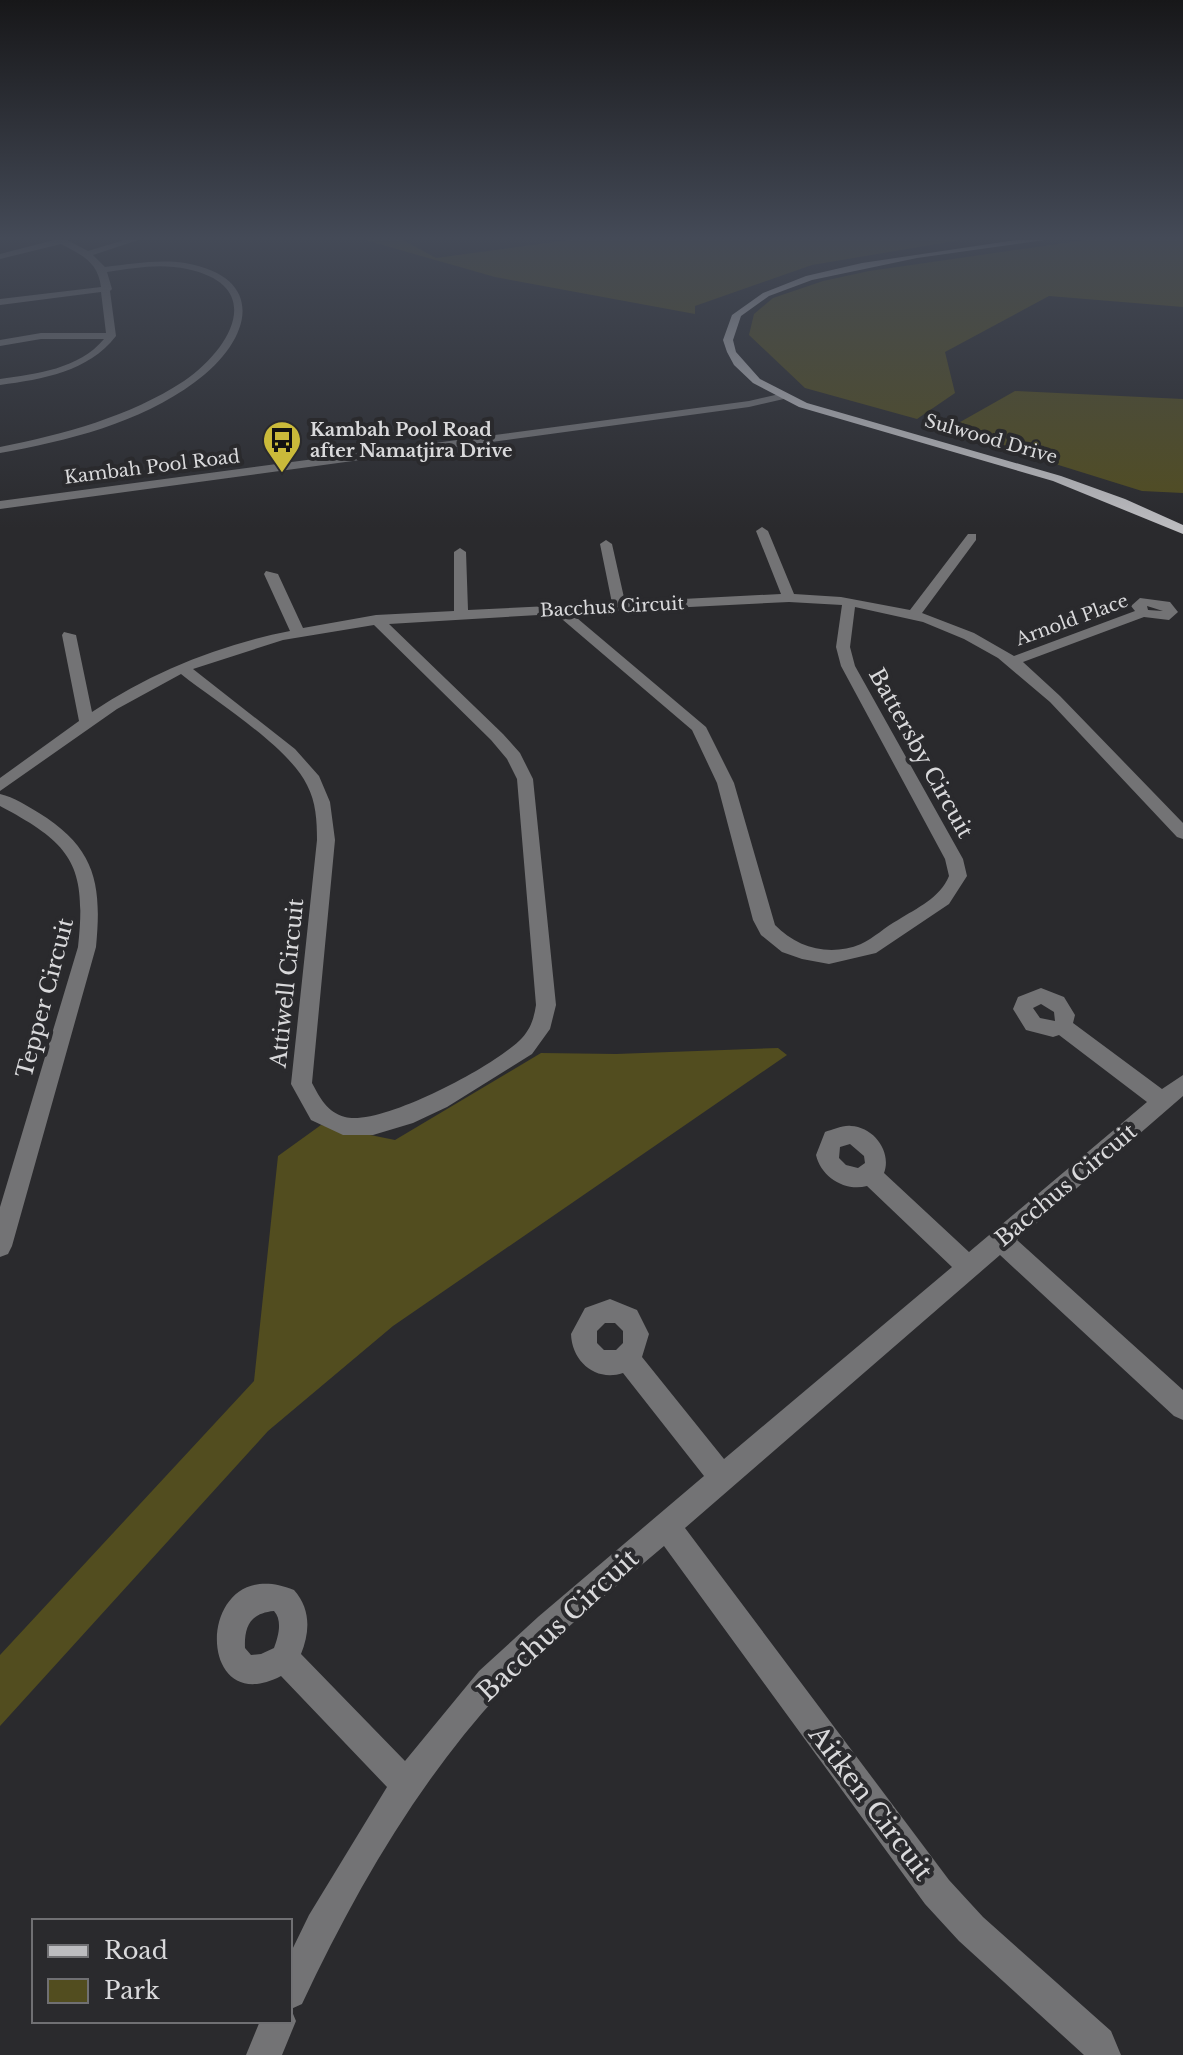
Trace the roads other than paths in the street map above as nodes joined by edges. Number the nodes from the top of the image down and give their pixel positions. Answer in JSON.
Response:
{"nodes":[{"id":1,"x":111,"y":336,"type":"joint"},
{"id":2,"x":234,"y":336,"type":"edge"},
{"id":3,"x":728,"y":336,"type":"edge"},
{"id":4,"x":0,"y":343,"type":"edge"},
{"id":5,"x":0,"y":382,"type":"edge"},
{"id":6,"x":784,"y":396,"type":"junction"},
{"id":7,"x":0,"y":450,"type":"edge"},
{"id":8,"x":0,"y":505,"type":"edge"},
{"id":9,"x":1183,"y":530,"type":"edge"},
{"id":10,"x":762,"y":531,"type":"dead end"},
{"id":11,"x":972,"y":537,"type":"dead end"},
{"id":12,"x":606,"y":544,"type":"dead end"},
{"id":13,"x":460,"y":552,"type":"dead end"},
{"id":14,"x":271,"y":574,"type":"dead end"},
{"id":15,"x":789,"y":598,"type":"junction"},
{"id":16,"x":849,"y":602,"type":"junction"},
{"id":17,"x":619,"y":606,"type":"junction"},
{"id":18,"x":559,"y":610,"type":"junction"},
{"id":19,"x":1143,"y":613,"type":"dead end"},
{"id":20,"x":461,"y":614,"type":"junction"},
{"id":21,"x":913,"y":615,"type":"junction"},
{"id":22,"x":376,"y":619,"type":"junction"},
{"id":23,"x":297,"y":631,"type":"junction"},
{"id":24,"x":69,"y":635,"type":"dead end"},
{"id":25,"x":1013,"y":661,"type":"junction"},
{"id":26,"x":182,"y":668,"type":"junction"},
{"id":27,"x":87,"y":724,"type":"junction"},
{"id":28,"x":0,"y":786,"type":"edge"},
{"id":29,"x":0,"y":799,"type":"edge"},
{"id":30,"x":1183,"y":833,"type":"edge"},
{"id":31,"x":1062,"y":1026,"type":"dead end"},
{"id":32,"x":1173,"y":1093,"type":"edge"},
{"id":33,"x":870,"y":1174,"type":"dead end"},
{"id":34,"x":1001,"y":1240,"type":"junction"},
{"id":35,"x":0,"y":1246,"type":"edge"},
{"id":36,"x":969,"y":1268,"type":"junction"},
{"id":37,"x":627,"y":1358,"type":"dead end"},
{"id":38,"x":1183,"y":1407,"type":"edge"},
{"id":39,"x":722,"y":1478,"type":"junction"},
{"id":40,"x":666,"y":1526,"type":"junction"},
{"id":41,"x":284,"y":1658,"type":"dead end"},
{"id":42,"x":406,"y":1785,"type":"junction"},
{"id":43,"x":292,"y":1988,"type":"edge"},
{"id":44,"x":277,"y":2023,"type":"edge"},
{"id":45,"x":264,"y":2055,"type":"edge"},
{"id":46,"x":1103,"y":2055,"type":"edge"}],
"edges":[{"from":1,"to":4,"type":"street"},
{"from":1,"to":5,"type":"street"},
{"from":2,"to":7,"type":"street"},
{"from":3,"to":6,"type":"main road","name":"Sulwood Drive"},
{"from":6,"to":8,"type":"street","name":"Kambah Pool Road"},
{"from":6,"to":9,"type":"main road","name":"Sulwood Drive"},
{"from":10,"to":15,"type":"street"},
{"from":11,"to":21,"type":"street"},
{"from":12,"to":17,"type":"street"},
{"from":13,"to":20,"type":"street"},
{"from":14,"to":23,"type":"street"},
{"from":15,"to":16,"type":"street","name":"Bacchus Circuit"},
{"from":15,"to":17,"type":"street","name":"Bacchus Circuit"},
{"from":16,"to":18,"type":"street","name":"Battersby Circuit"},
{"from":16,"to":21,"type":"street","name":"Bacchus Circuit"},
{"from":17,"to":18,"type":"street","name":"Bacchus Circuit"},
{"from":18,"to":20,"type":"street","name":"Bacchus Circuit"},
{"from":19,"to":25,"type":"street","name":"Arnold Place"},
{"from":20,"to":22,"type":"street","name":"Bacchus Circuit"},
{"from":21,"to":25,"type":"street","name":"Bacchus Circuit"},
{"from":22,"to":23,"type":"street","name":"Bacchus Circuit"},
{"from":22,"to":26,"type":"street","name":"Attiwell Circuit"},
{"from":23,"to":26,"type":"street","name":"Bacchus Circuit"},
{"from":24,"to":27,"type":"street"},
{"from":25,"to":30,"type":"street","name":"Bacchus Circuit"},
{"from":26,"to":27,"type":"street","name":"Bacchus Circuit"},
{"from":27,"to":28,"type":"street","name":"Bacchus Circuit"},
{"from":29,"to":35,"type":"street","name":"Tepper Circuit"},
{"from":31,"to":32,"type":"street","name":"Bacchus Circuit"},
{"from":32,"to":34,"type":"street","name":"Bacchus Circuit"},
{"from":33,"to":36,"type":"street"},
{"from":34,"to":36,"type":"street","name":"Bacchus Circuit"},
{"from":34,"to":38,"type":"street"},
{"from":36,"to":39,"type":"street","name":"Bacchus Circuit"},
{"from":37,"to":39,"type":"street"},
{"from":39,"to":40,"type":"street","name":"Bacchus Circuit"},
{"from":40,"to":42,"type":"street","name":"Bacchus Circuit"},
{"from":40,"to":46,"type":"street","name":"Aitken Circuit"},
{"from":41,"to":42,"type":"street"},
{"from":42,"to":43,"type":"street","name":"Bacchus Circuit"},
{"from":44,"to":45,"type":"street"}]}
